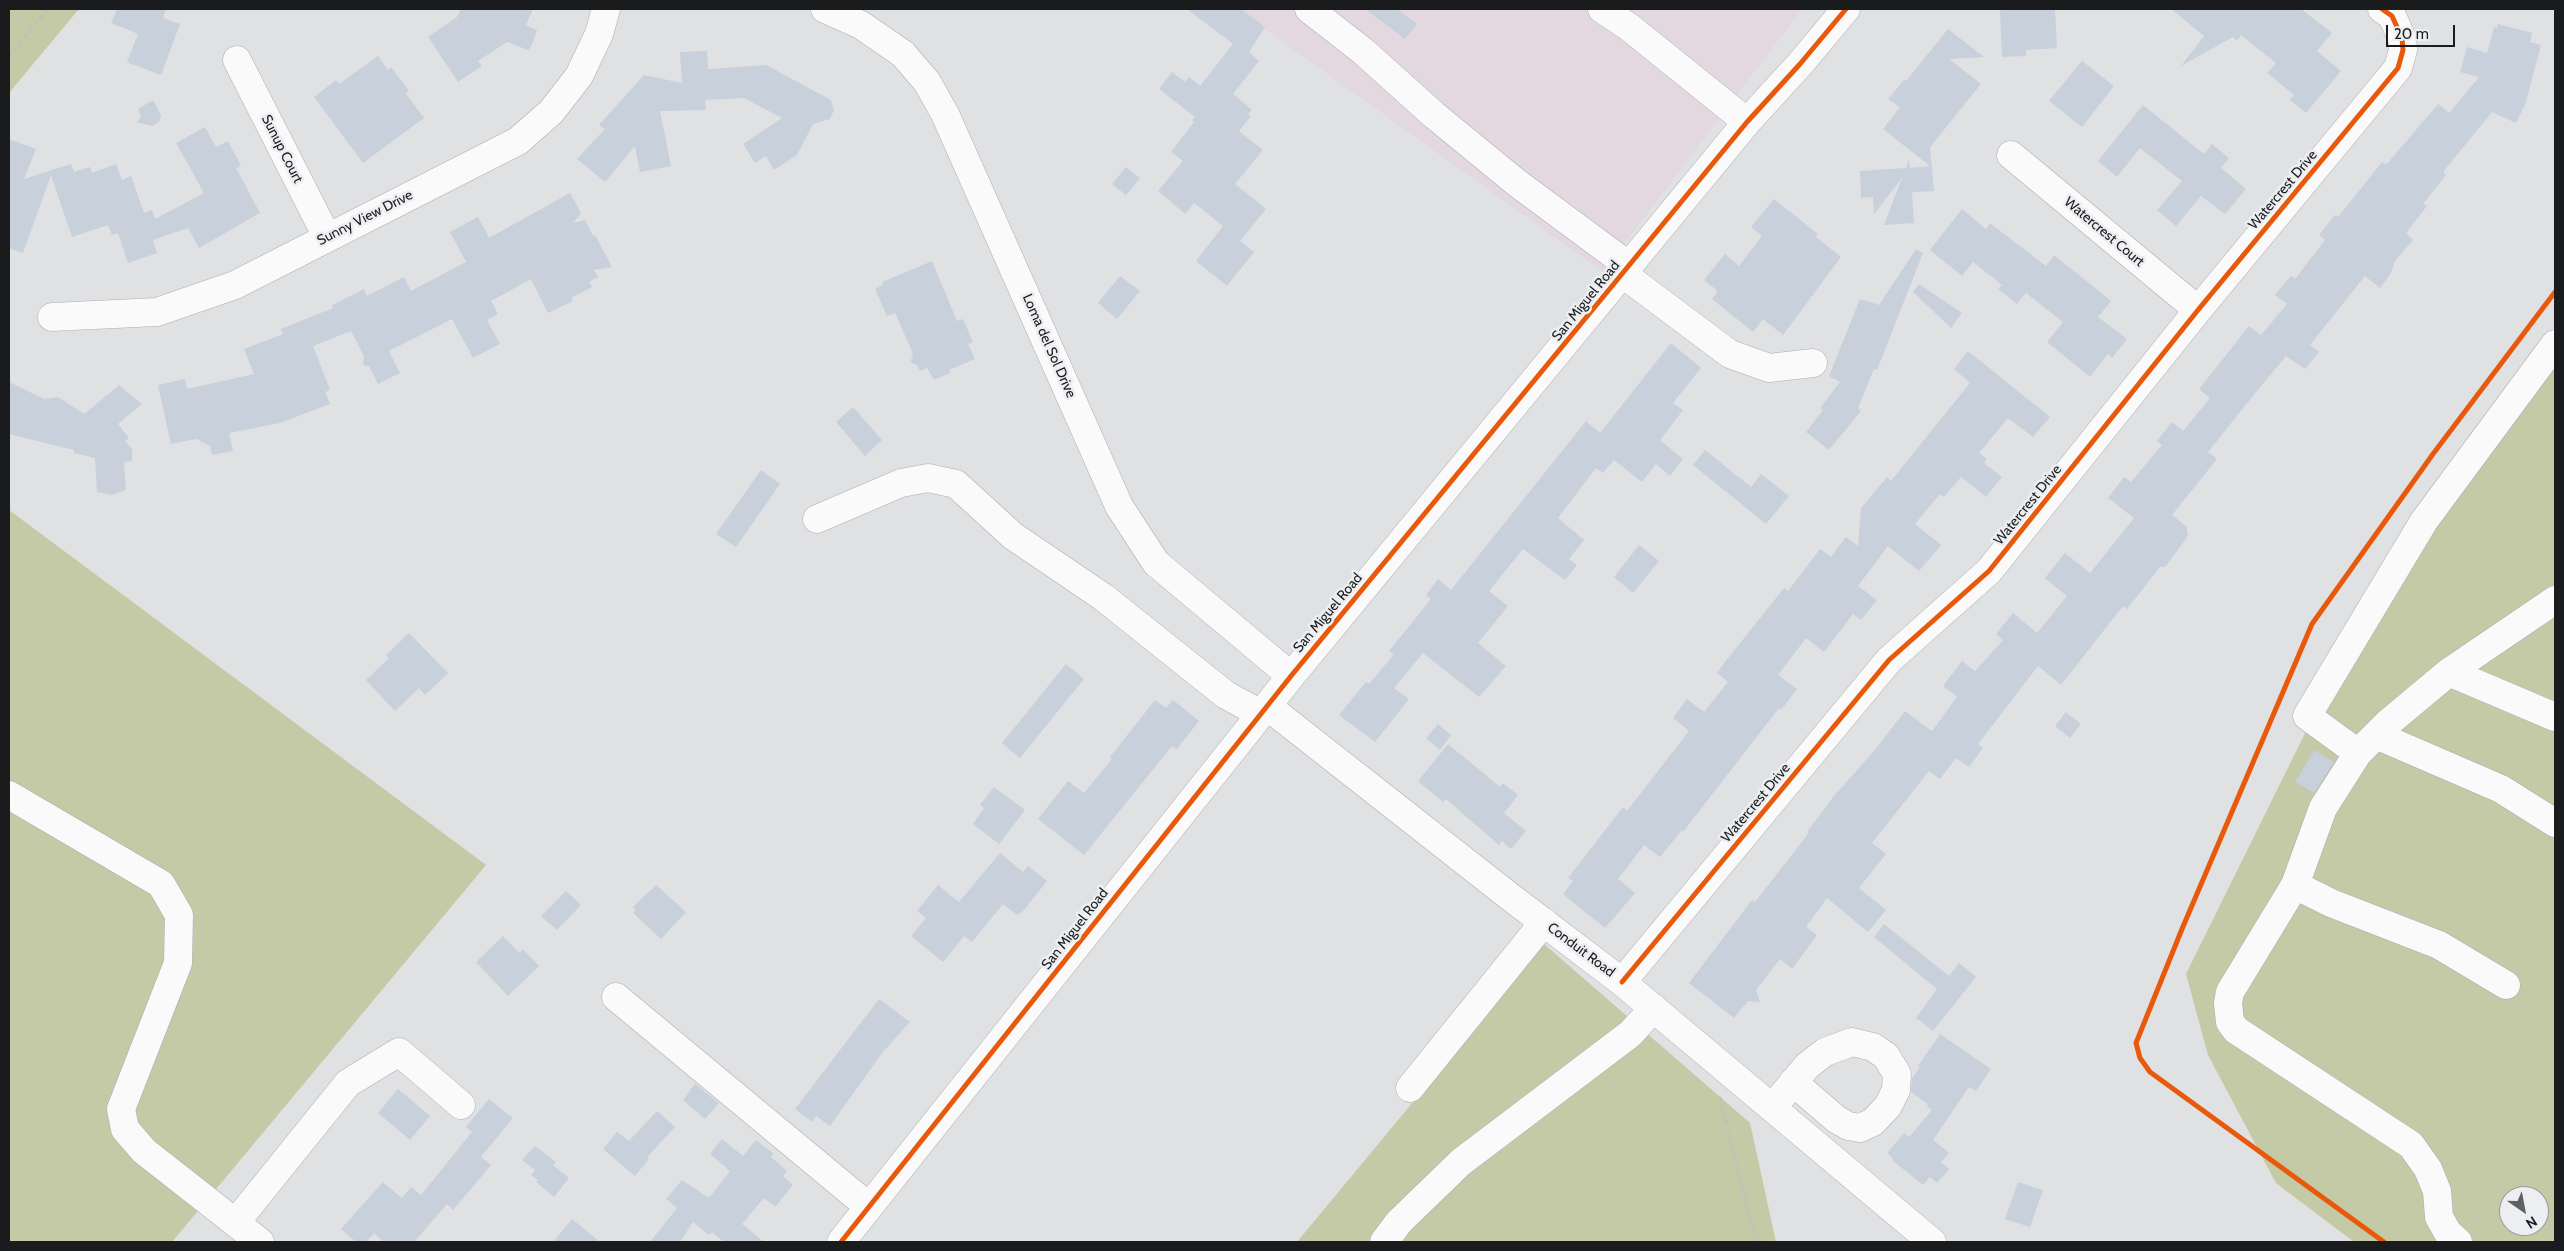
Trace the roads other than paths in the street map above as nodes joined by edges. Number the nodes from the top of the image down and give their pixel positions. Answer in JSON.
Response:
{"nodes":[{"id":1,"x":606,"y":9,"type":"edge"},
{"id":2,"x":825,"y":9,"type":"edge"},
{"id":3,"x":1309,"y":9,"type":"edge"},
{"id":4,"x":1602,"y":9,"type":"edge"},
{"id":5,"x":1846,"y":9,"type":"edge"},
{"id":6,"x":2387,"y":12,"type":"edge"},
{"id":7,"x":237,"y":60,"type":"dead end"},
{"id":8,"x":1747,"y":122,"type":"junction"},
{"id":9,"x":2010,"y":155,"type":"dead end"},
{"id":10,"x":327,"y":238,"type":"junction"},
{"id":11,"x":1626,"y":270,"type":"junction"},
{"id":12,"x":2198,"y":310,"type":"junction"},
{"id":13,"x":52,"y":316,"type":"dead end"},
{"id":14,"x":2555,"y":344,"type":"edge"},
{"id":15,"x":1813,"y":363,"type":"dead end"},
{"id":16,"x":817,"y":519,"type":"dead end"},
{"id":17,"x":2555,"y":600,"type":"edge"},
{"id":18,"x":2449,"y":672,"type":"junction"},
{"id":19,"x":1291,"y":676,"type":"junction"},
{"id":20,"x":1264,"y":710,"type":"junction"},
{"id":21,"x":2555,"y":717,"type":"edge"},
{"id":22,"x":2367,"y":744,"type":"junction"},
{"id":23,"x":9,"y":795,"type":"edge"},
{"id":24,"x":2555,"y":824,"type":"edge"},
{"id":25,"x":2295,"y":885,"type":"junction"},
{"id":26,"x":1544,"y":922,"type":"junction"},
{"id":27,"x":1622,"y":982,"type":"junction"},
{"id":28,"x":2506,"y":985,"type":"dead end"},
{"id":29,"x":616,"y":996,"type":"dead end"},
{"id":30,"x":1654,"y":1008,"type":"junction"},
{"id":31,"x":1793,"y":1082,"type":"dead end"},
{"id":32,"x":1410,"y":1088,"type":"dead end"},
{"id":33,"x":461,"y":1105,"type":"dead end"},
{"id":34,"x":1772,"y":1108,"type":"junction"},
{"id":35,"x":217,"y":1207,"type":"junction"},
{"id":36,"x":870,"y":1207,"type":"junction"},
{"id":37,"x":260,"y":1242,"type":"edge"},
{"id":38,"x":841,"y":1242,"type":"edge"},
{"id":39,"x":1384,"y":1242,"type":"edge"},
{"id":40,"x":1932,"y":1242,"type":"edge"},
{"id":41,"x":2458,"y":1242,"type":"edge"}],
"edges":[{"from":1,"to":10,"type":"street","name":"Sunny View Drive"},
{"from":2,"to":19,"type":"street","name":"Loma del Sol Drive"},
{"from":3,"to":11,"type":"street"},
{"from":4,"to":8,"type":"street"},
{"from":5,"to":8,"type":"street","name":"San Miguel Road"},
{"from":6,"to":12,"type":"street","name":"Watercrest Drive"},
{"from":7,"to":10,"type":"street","name":"Sunup Court"},
{"from":8,"to":11,"type":"street","name":"San Miguel Road"},
{"from":9,"to":12,"type":"street","name":"Watercrest Court"},
{"from":10,"to":13,"type":"street","name":"Sunny View Drive"},
{"from":11,"to":15,"type":"street"},
{"from":11,"to":19,"type":"street","name":"San Miguel Road"},
{"from":12,"to":27,"type":"street","name":"Watercrest Drive"},
{"from":14,"to":22,"type":"street"},
{"from":16,"to":20,"type":"street","name":"Conduit Road"},
{"from":17,"to":18,"type":"street"},
{"from":18,"to":21,"type":"street"},
{"from":18,"to":22,"type":"street"},
{"from":19,"to":20,"type":"street","name":"San Miguel Road"},
{"from":20,"to":26,"type":"street","name":"Conduit Road"},
{"from":20,"to":36,"type":"street","name":"San Miguel Road"},
{"from":22,"to":24,"type":"street"},
{"from":22,"to":25,"type":"street"},
{"from":23,"to":35,"type":"street"},
{"from":25,"to":28,"type":"street"},
{"from":25,"to":41,"type":"street"},
{"from":26,"to":27,"type":"street","name":"Conduit Road"},
{"from":26,"to":32,"type":"street"},
{"from":27,"to":30,"type":"street","name":"Conduit Road"},
{"from":29,"to":36,"type":"street"},
{"from":30,"to":34,"type":"street","name":"Conduit Road"},
{"from":30,"to":39,"type":"street"},
{"from":31,"to":34,"type":"street"},
{"from":33,"to":35,"type":"street"},
{"from":34,"to":40,"type":"street","name":"Conduit Road"},
{"from":35,"to":37,"type":"street"},
{"from":36,"to":38,"type":"street","name":"San Miguel Road"}]}
